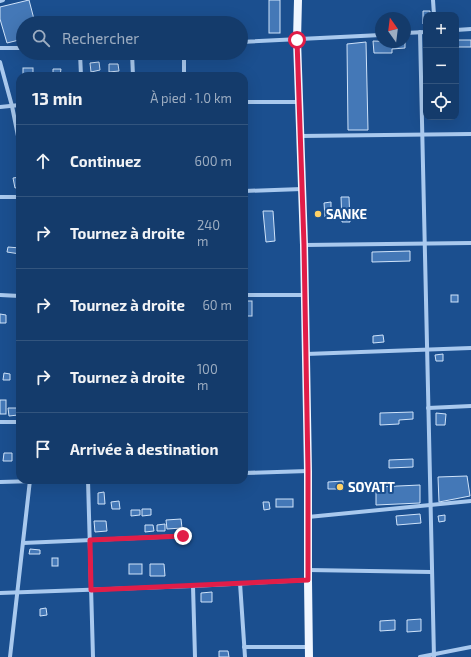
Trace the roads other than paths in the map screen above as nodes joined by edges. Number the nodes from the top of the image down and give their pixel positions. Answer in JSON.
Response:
{"nodes":[{"id":1,"x":3,"y":0,"type":"edge"},
{"id":2,"x":298,"y":0,"type":"edge"},
{"id":3,"x":434,"y":0,"type":"edge"},
{"id":4,"x":0,"y":1,"type":"edge"},
{"id":5,"x":434,"y":12,"type":"edge"},
{"id":6,"x":471,"y":29,"type":"edge"},
{"id":7,"x":459,"y":30,"type":"edge"},
{"id":8,"x":420,"y":32,"type":"joint"},
{"id":9,"x":411,"y":33,"type":"edge"},
{"id":10,"x":375,"y":34,"type":"edge"},
{"id":11,"x":297,"y":40,"type":"junction"},
{"id":12,"x":248,"y":42,"type":"edge"},
{"id":13,"x":0,"y":48,"type":"edge"},
{"id":14,"x":16,"y":48,"type":"edge"},
{"id":15,"x":80,"y":60,"type":"edge"},
{"id":16,"x":132,"y":60,"type":"edge"},
{"id":17,"x":184,"y":60,"type":"edge"},
{"id":18,"x":0,"y":62,"type":"edge"},
{"id":19,"x":80,"y":72,"type":"edge"},
{"id":20,"x":133,"y":72,"type":"edge"},
{"id":21,"x":184,"y":72,"type":"edge"},
{"id":22,"x":248,"y":102,"type":"edge"},
{"id":23,"x":299,"y":102,"type":"junction"},
{"id":24,"x":12,"y":106,"type":"junction"},
{"id":25,"x":16,"y":106,"type":"edge"},
{"id":26,"x":0,"y":107,"type":"edge"},
{"id":27,"x":16,"y":126,"type":"edge"},
{"id":28,"x":471,"y":134,"type":"edge"},
{"id":29,"x":422,"y":135,"type":"junction"},
{"id":30,"x":300,"y":136,"type":"junction"},
{"id":31,"x":302,"y":189,"type":"junction"},
{"id":32,"x":248,"y":191,"type":"edge"},
{"id":33,"x":0,"y":197,"type":"edge"},
{"id":34,"x":16,"y":197,"type":"edge"},
{"id":35,"x":471,"y":242,"type":"edge"},
{"id":36,"x":424,"y":243,"type":"junction"},
{"id":37,"x":304,"y":245,"type":"junction"},
{"id":38,"x":0,"y":295,"type":"edge"},
{"id":39,"x":248,"y":295,"type":"edge"},
{"id":40,"x":305,"y":295,"type":"junction"},
{"id":41,"x":16,"y":296,"type":"edge"},
{"id":42,"x":471,"y":348,"type":"edge"},
{"id":43,"x":427,"y":350,"type":"junction"},
{"id":44,"x":305,"y":354,"type":"junction"},
{"id":45,"x":471,"y":406,"type":"edge"},
{"id":46,"x":428,"y":408,"type":"junction"},
{"id":47,"x":0,"y":422,"type":"edge"},
{"id":48,"x":16,"y":422,"type":"edge"},
{"id":49,"x":308,"y":471,"type":"junction"},
{"id":50,"x":248,"y":473,"type":"edge"},
{"id":51,"x":16,"y":481,"type":"edge"},
{"id":52,"x":0,"y":482,"type":"edge"},
{"id":53,"x":30,"y":484,"type":"edge"},
{"id":54,"x":88,"y":484,"type":"edge"},
{"id":55,"x":471,"y":501,"type":"edge"},
{"id":56,"x":430,"y":505,"type":"junction"},
{"id":57,"x":308,"y":517,"type":"junction"},
{"id":58,"x":183,"y":536,"type":"dead end"},
{"id":59,"x":90,"y":540,"type":"junction"},
{"id":60,"x":23,"y":543,"type":"junction"},
{"id":61,"x":308,"y":570,"type":"junction"},
{"id":62,"x":431,"y":572,"type":"junction"},
{"id":63,"x":308,"y":580,"type":"junction"},
{"id":64,"x":240,"y":583,"type":"junction"},
{"id":65,"x":193,"y":586,"type":"junction"},
{"id":66,"x":91,"y":590,"type":"junction"},
{"id":67,"x":17,"y":592,"type":"junction"},
{"id":68,"x":0,"y":593,"type":"edge"},
{"id":69,"x":244,"y":647,"type":"junction"},
{"id":70,"x":309,"y":647,"type":"junction"},
{"id":71,"x":471,"y":647,"type":"edge"},
{"id":72,"x":433,"y":656,"type":"edge"},
{"id":73,"x":10,"y":657,"type":"edge"},
{"id":74,"x":93,"y":657,"type":"edge"},
{"id":75,"x":195,"y":657,"type":"edge"},
{"id":76,"x":245,"y":657,"type":"edge"},
{"id":77,"x":310,"y":657,"type":"edge"},
{"id":78,"x":420,"y":657,"type":"edge"}],
"edges":[{"from":1,"to":4,"type":"street"},
{"from":2,"to":11,"type":"main road"},
{"from":3,"to":5,"type":"street"},
{"from":6,"to":7,"type":"street"},
{"from":8,"to":9,"type":"street"},
{"from":8,"to":29,"type":"street"},
{"from":10,"to":11,"type":"street"},
{"from":11,"to":12,"type":"street"},
{"from":11,"to":23,"type":"main road"},
{"from":13,"to":14,"type":"street"},
{"from":15,"to":19,"type":"street"},
{"from":16,"to":20,"type":"street"},
{"from":17,"to":21,"type":"street"},
{"from":18,"to":24,"type":"street"},
{"from":22,"to":23,"type":"street"},
{"from":23,"to":30,"type":"main road"},
{"from":24,"to":25,"type":"street"},
{"from":24,"to":26,"type":"street"},
{"from":24,"to":27,"type":"street"},
{"from":28,"to":29,"type":"street"},
{"from":29,"to":30,"type":"street"},
{"from":29,"to":36,"type":"street"},
{"from":30,"to":31,"type":"main road"},
{"from":31,"to":32,"type":"street"},
{"from":31,"to":37,"type":"main road"},
{"from":33,"to":34,"type":"street"},
{"from":35,"to":36,"type":"street"},
{"from":36,"to":37,"type":"street"},
{"from":36,"to":43,"type":"street"},
{"from":37,"to":40,"type":"main road"},
{"from":38,"to":41,"type":"street"},
{"from":39,"to":40,"type":"street"},
{"from":40,"to":44,"type":"main road"},
{"from":42,"to":43,"type":"street"},
{"from":43,"to":44,"type":"street"},
{"from":43,"to":46,"type":"street"},
{"from":44,"to":49,"type":"main road"},
{"from":45,"to":46,"type":"street"},
{"from":46,"to":56,"type":"street"},
{"from":47,"to":48,"type":"street"},
{"from":49,"to":50,"type":"street"},
{"from":49,"to":57,"type":"main road"},
{"from":51,"to":52,"type":"street"},
{"from":53,"to":60,"type":"street"},
{"from":54,"to":59,"type":"street"},
{"from":55,"to":56,"type":"street"},
{"from":56,"to":57,"type":"street"},
{"from":56,"to":62,"type":"street"},
{"from":57,"to":61,"type":"main road"},
{"from":58,"to":59,"type":"street"},
{"from":59,"to":60,"type":"street"},
{"from":59,"to":66,"type":"street"},
{"from":60,"to":67,"type":"street"},
{"from":61,"to":62,"type":"street"},
{"from":61,"to":63,"type":"main road"},
{"from":62,"to":72,"type":"street"},
{"from":63,"to":64,"type":"street"},
{"from":63,"to":70,"type":"main road"},
{"from":64,"to":65,"type":"street"},
{"from":64,"to":69,"type":"street"},
{"from":65,"to":66,"type":"street"},
{"from":65,"to":75,"type":"street"},
{"from":66,"to":67,"type":"street"},
{"from":66,"to":74,"type":"street"},
{"from":67,"to":68,"type":"street"},
{"from":67,"to":73,"type":"street"},
{"from":69,"to":70,"type":"street"},
{"from":69,"to":76,"type":"street"},
{"from":70,"to":77,"type":"main road"},
{"from":71,"to":72,"type":"street"},
{"from":72,"to":78,"type":"street"}]}
